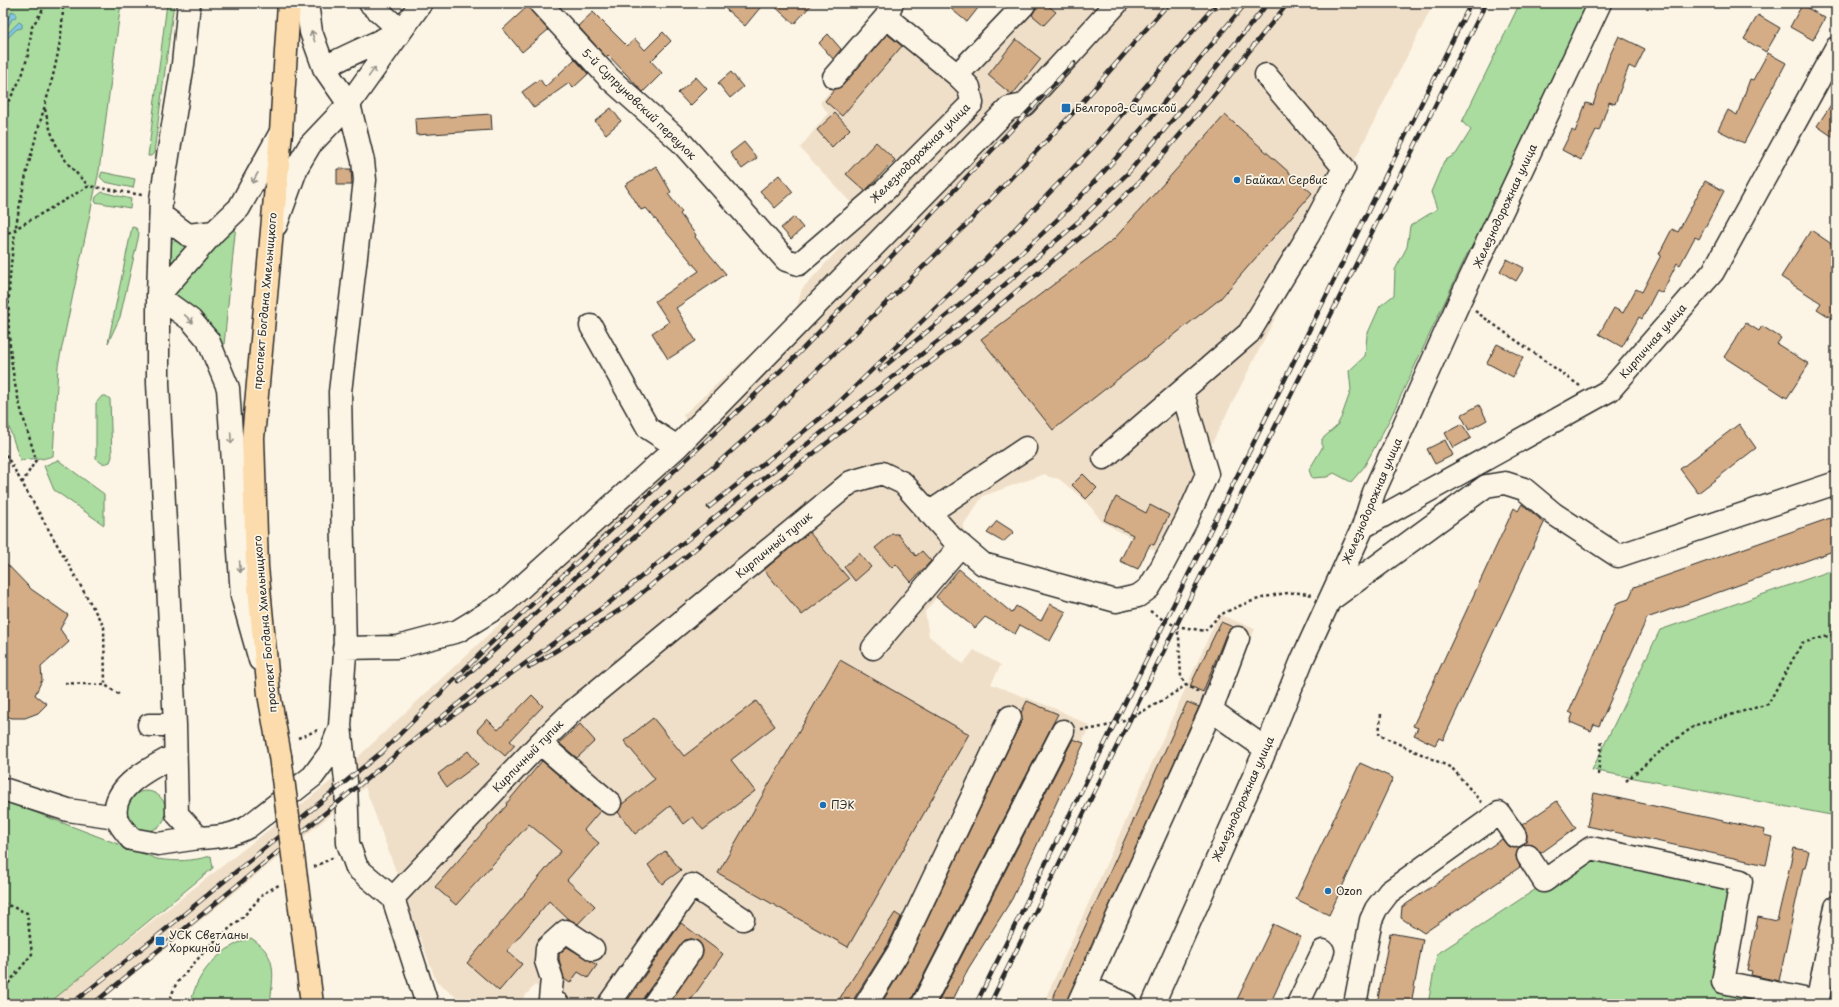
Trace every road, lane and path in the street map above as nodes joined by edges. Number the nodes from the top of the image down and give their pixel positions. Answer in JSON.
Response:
{"nodes":[{"id":1,"x":47,"y":3,"type":"edge"},
{"id":2,"x":63,"y":3,"type":"edge"},
{"id":3,"x":189,"y":3,"type":"edge"},
{"id":4,"x":290,"y":3,"type":"edge"},
{"id":5,"x":307,"y":3,"type":"edge"},
{"id":6,"x":370,"y":3,"type":"edge"},
{"id":7,"x":421,"y":3,"type":"edge"},
{"id":8,"x":540,"y":3,"type":"edge"},
{"id":9,"x":1117,"y":3,"type":"edge"},
{"id":10,"x":1600,"y":3,"type":"edge"},
{"id":11,"x":1024,"y":5,"type":"dead end"},
{"id":12,"x":889,"y":10,"type":"edge"},
{"id":13,"x":401,"y":31,"type":"junction"},
{"id":14,"x":1836,"y":48,"type":"edge"},
{"id":15,"x":324,"y":68,"type":"junction"},
{"id":16,"x":957,"y":75,"type":"junction"},
{"id":17,"x":1266,"y":75,"type":"dead end"},
{"id":18,"x":834,"y":77,"type":"dead end"},
{"id":19,"x":349,"y":104,"type":"junction"},
{"id":20,"x":45,"y":108,"type":"junction"},
{"id":21,"x":3,"y":112,"type":"edge"},
{"id":22,"x":281,"y":132,"type":"junction"},
{"id":23,"x":310,"y":146,"type":"junction"},
{"id":24,"x":359,"y":148,"type":"junction"},
{"id":25,"x":89,"y":186,"type":"junction"},
{"id":26,"x":161,"y":207,"type":"junction"},
{"id":27,"x":16,"y":229,"type":"junction"},
{"id":28,"x":214,"y":232,"type":"junction"},
{"id":29,"x":3,"y":236,"type":"edge"},
{"id":30,"x":270,"y":243,"type":"junction"},
{"id":31,"x":786,"y":260,"type":"joint"},
{"id":32,"x":158,"y":296,"type":"junction"},
{"id":33,"x":1460,"y":300,"type":"junction"},
{"id":34,"x":591,"y":326,"type":"dead end"},
{"id":35,"x":1182,"y":391,"type":"junction"},
{"id":36,"x":1596,"y":397,"type":"junction"},
{"id":37,"x":3,"y":443,"type":"edge"},
{"id":38,"x":677,"y":447,"type":"junction"},
{"id":39,"x":1026,"y":448,"type":"dead end"},
{"id":40,"x":1104,"y":458,"type":"dead end"},
{"id":41,"x":22,"y":483,"type":"junction"},
{"id":42,"x":1836,"y":483,"type":"edge"},
{"id":43,"x":929,"y":513,"type":"junction"},
{"id":44,"x":1363,"y":527,"type":"junction"},
{"id":45,"x":961,"y":545,"type":"junction"},
{"id":46,"x":1329,"y":602,"type":"junction"},
{"id":47,"x":1148,"y":609,"type":"dead end"},
{"id":48,"x":1176,"y":626,"type":"junction"},
{"id":49,"x":1836,"y":634,"type":"edge"},
{"id":50,"x":1238,"y":638,"type":"dead end"},
{"id":51,"x":344,"y":648,"type":"junction"},
{"id":52,"x":873,"y":648,"type":"dead end"},
{"id":53,"x":65,"y":683,"type":"dead end"},
{"id":54,"x":105,"y":685,"type":"junction"},
{"id":55,"x":1186,"y":685,"type":"junction"},
{"id":56,"x":269,"y":694,"type":"junction"},
{"id":57,"x":120,"y":695,"type":"dead end"},
{"id":58,"x":1211,"y":710,"type":"junction"},
{"id":59,"x":1381,"y":714,"type":"dead end"},
{"id":60,"x":1010,"y":717,"type":"dead end"},
{"id":61,"x":175,"y":724,"type":"junction"},
{"id":62,"x":149,"y":725,"type":"dead end"},
{"id":63,"x":331,"y":725,"type":"junction"},
{"id":64,"x":1063,"y":731,"type":"joint"},
{"id":65,"x":298,"y":738,"type":"dead end"},
{"id":66,"x":1602,"y":741,"type":"dead end"},
{"id":67,"x":540,"y":743,"type":"junction"},
{"id":68,"x":1266,"y":748,"type":"junction"},
{"id":69,"x":175,"y":755,"type":"junction"},
{"id":70,"x":1598,"y":775,"type":"dead end"},
{"id":71,"x":1626,"y":781,"type":"dead end"},
{"id":72,"x":3,"y":790,"type":"edge"},
{"id":73,"x":610,"y":803,"type":"dead end"},
{"id":74,"x":117,"y":808,"type":"junction"},
{"id":75,"x":1493,"y":818,"type":"junction"},
{"id":76,"x":1515,"y":836,"type":"dead end"},
{"id":77,"x":200,"y":838,"type":"junction"},
{"id":78,"x":348,"y":844,"type":"junction"},
{"id":79,"x":1528,"y":856,"type":"dead end"},
{"id":80,"x":311,"y":869,"type":"dead end"},
{"id":81,"x":284,"y":883,"type":"dead end"},
{"id":82,"x":393,"y":898,"type":"junction"},
{"id":83,"x":3,"y":903,"type":"edge"},
{"id":84,"x":1836,"y":906,"type":"edge"},
{"id":85,"x":743,"y":919,"type":"dead end"},
{"id":86,"x":593,"y":949,"type":"dead end"},
{"id":87,"x":691,"y":951,"type":"dead end"},
{"id":88,"x":1323,"y":951,"type":"dead end"},
{"id":89,"x":3,"y":990,"type":"edge"},
{"id":90,"x":1082,"y":995,"type":"edge"},
{"id":91,"x":315,"y":1003,"type":"edge"},
{"id":92,"x":1818,"y":1003,"type":"edge"},
{"id":93,"x":168,"y":1004,"type":"edge"},
{"id":94,"x":427,"y":1004,"type":"edge"},
{"id":95,"x":558,"y":1004,"type":"edge"},
{"id":96,"x":609,"y":1004,"type":"edge"},
{"id":97,"x":654,"y":1004,"type":"edge"},
{"id":98,"x":866,"y":1004,"type":"edge"},
{"id":99,"x":923,"y":1004,"type":"edge"},
{"id":100,"x":1126,"y":1004,"type":"edge"},
{"id":101,"x":1153,"y":1004,"type":"edge"},
{"id":102,"x":1298,"y":1004,"type":"edge"},
{"id":103,"x":1355,"y":1004,"type":"edge"}],
"edges":[{"from":1,"to":21,"type":"path"},
{"from":2,"to":20,"type":"path"},
{"from":3,"to":26,"type":"street"},
{"from":4,"to":22,"type":"main road","name":"проспект Богдана Хмельницкого"},
{"from":15,"to":5,"type":"street","one_way":true},
{"from":6,"to":13,"type":"street"},
{"from":7,"to":13,"type":"street"},
{"from":8,"to":31,"type":"street","name":"5-й Супруновский переулок"},
{"from":9,"to":38,"type":"street"},
{"from":10,"to":33,"type":"street","name":"Железнодорожная улица"},
{"from":11,"to":16,"type":"street"},
{"from":12,"to":16,"type":"street"},
{"from":12,"to":18,"type":"street"},
{"from":13,"to":15,"type":"street"},
{"from":19,"to":13,"type":"street","one_way":true},
{"from":14,"to":36,"type":"street","name":"Кирпичная улица"},
{"from":15,"to":19,"type":"street"},
{"from":16,"to":31,"type":"street","name":"Железнодорожная улица"},
{"from":17,"to":35,"type":"street"},
{"from":19,"to":23,"type":"street"},
{"from":19,"to":24,"type":"street"},
{"from":20,"to":25,"type":"path"},
{"from":20,"to":27,"type":"path"},
{"from":22,"to":28,"type":"street","one_way":true},
{"from":22,"to":30,"type":"main road","name":"проспект Богдана Хмельницкого"},
{"from":23,"to":24,"type":"street"},
{"from":23,"to":30,"type":"street"},
{"from":24,"to":51,"type":"street"},
{"from":25,"to":26,"type":"path"},
{"from":25,"to":27,"type":"path"},
{"from":26,"to":28,"type":"street"},
{"from":26,"to":32,"type":"street"},
{"from":27,"to":29,"type":"path"},
{"from":27,"to":41,"type":"path"},
{"from":28,"to":32,"type":"street"},
{"from":30,"to":56,"type":"main road","name":"проспект Богдана Хмельницкого"},
{"from":32,"to":56,"type":"street","one_way":true},
{"from":32,"to":61,"type":"street"},
{"from":33,"to":36,"type":"path"},
{"from":33,"to":44,"type":"street","name":"Железнодорожная улица"},
{"from":34,"to":38,"type":"street"},
{"from":35,"to":40,"type":"street"},
{"from":35,"to":45,"type":"street","name":"Кирпичный тупик"},
{"from":36,"to":44,"type":"street","name":"Кирпичная улица"},
{"from":37,"to":41,"type":"path"},
{"from":38,"to":51,"type":"street"},
{"from":39,"to":43,"type":"street"},
{"from":41,"to":54,"type":"path"},
{"from":42,"to":46,"type":"street"},
{"from":43,"to":45,"type":"street","name":"Кирпичный тупик"},
{"from":43,"to":67,"type":"street","name":"Кирпичный тупик"},
{"from":44,"to":46,"type":"street","name":"Железнодорожная улица"},
{"from":45,"to":52,"type":"street"},
{"from":46,"to":48,"type":"path"},
{"from":46,"to":68,"type":"street","name":"Железнодорожная улица"},
{"from":47,"to":48,"type":"path"},
{"from":48,"to":55,"type":"path"},
{"from":49,"to":71,"type":"path"},
{"from":50,"to":58,"type":"street"},
{"from":51,"to":63,"type":"street"},
{"from":53,"to":54,"type":"path"},
{"from":54,"to":57,"type":"path"},
{"from":55,"to":58,"type":"path"},
{"from":55,"to":64,"type":"path"},
{"from":56,"to":91,"type":"main road","name":"проспект Богдана Хмельницкого","bridge":true},
{"from":58,"to":68,"type":"street"},
{"from":58,"to":90,"type":"street"},
{"from":59,"to":75,"type":"path"},
{"from":60,"to":98,"type":"street"},
{"from":61,"to":62,"type":"street"},
{"from":61,"to":69,"type":"street"},
{"from":63,"to":65,"type":"path"},
{"from":63,"to":77,"type":"street"},
{"from":63,"to":78,"type":"street"},
{"from":64,"to":99,"type":"street"},
{"from":66,"to":70,"type":"path"},
{"from":67,"to":73,"type":"street"},
{"from":67,"to":82,"type":"street","name":"Кирпичный тупик"},
{"from":68,"to":101,"type":"street","name":"Железнодорожная улица"},
{"from":69,"to":74,"type":"street"},
{"from":69,"to":77,"type":"street"},
{"from":72,"to":74,"type":"street"},
{"from":74,"to":77,"type":"street"},
{"from":75,"to":76,"type":"street"},
{"from":75,"to":103,"type":"street"},
{"from":78,"to":80,"type":"path"},
{"from":78,"to":82,"type":"street"},
{"from":79,"to":92,"type":"street"},
{"from":81,"to":93,"type":"path"},
{"from":82,"to":94,"type":"street"},
{"from":83,"to":89,"type":"path"},
{"from":84,"to":92,"type":"street"},
{"from":85,"to":96,"type":"street"},
{"from":86,"to":95,"type":"street"},
{"from":87,"to":97,"type":"street"},
{"from":88,"to":102,"type":"street"},
{"from":90,"to":100,"type":"street"}]}
